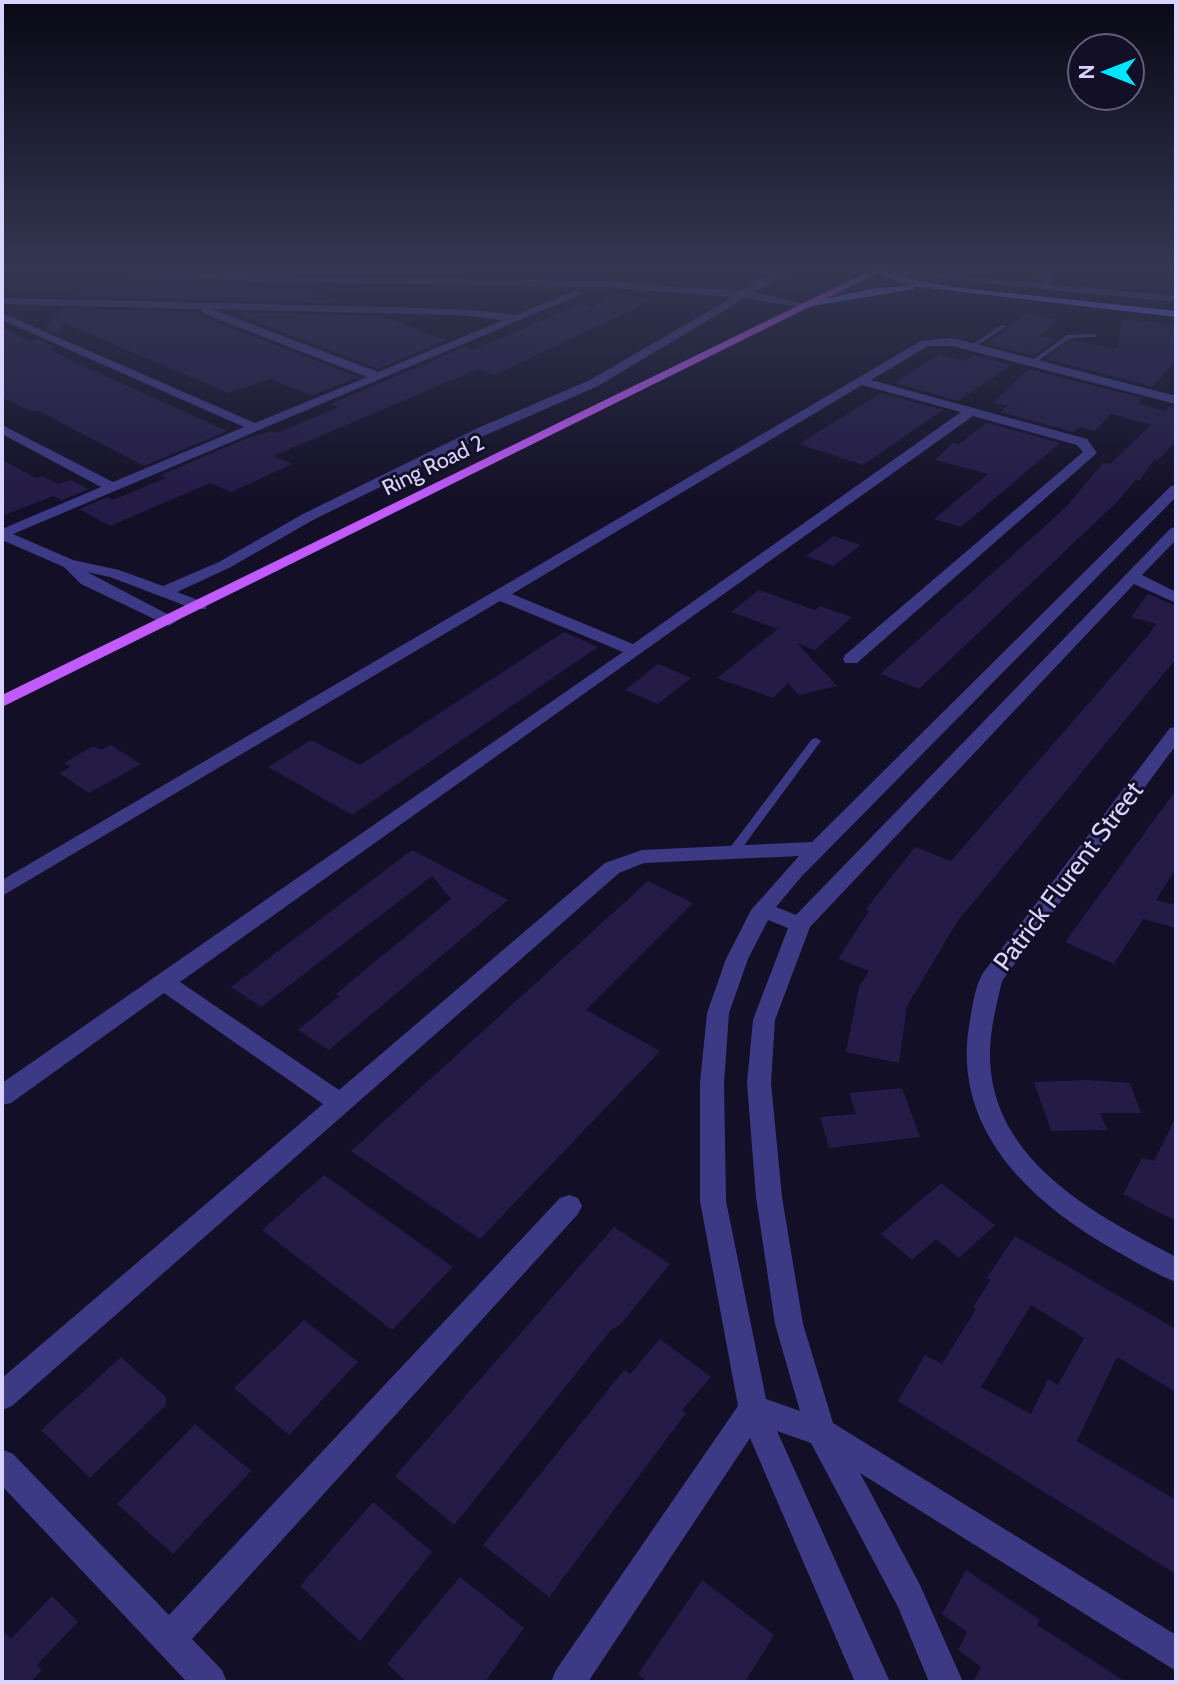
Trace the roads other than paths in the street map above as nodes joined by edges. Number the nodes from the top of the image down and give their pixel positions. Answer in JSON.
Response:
{"nodes":[{"id":1,"x":71,"y":347,"type":"edge"},
{"id":2,"x":298,"y":347,"type":"edge"},
{"id":3,"x":451,"y":347,"type":"edge"},
{"id":4,"x":656,"y":347,"type":"edge"},
{"id":5,"x":720,"y":347,"type":"edge"},
{"id":6,"x":919,"y":347,"type":"edge"},
{"id":7,"x":971,"y":347,"type":"edge"},
{"id":8,"x":1054,"y":347,"type":"edge"},
{"id":9,"x":1032,"y":363,"type":"junction"},
{"id":10,"x":379,"y":377,"type":"junction"},
{"id":11,"x":861,"y":381,"type":"junction"},
{"id":12,"x":1176,"y":400,"type":"edge"},
{"id":13,"x":971,"y":411,"type":"junction"},
{"id":14,"x":256,"y":428,"type":"junction"},
{"id":15,"x":2,"y":429,"type":"edge"},
{"id":16,"x":17,"y":437,"type":"junction"},
{"id":17,"x":2,"y":442,"type":"edge"},
{"id":18,"x":112,"y":487,"type":"junction"},
{"id":19,"x":1176,"y":489,"type":"edge"},
{"id":20,"x":1176,"y":531,"type":"edge"},
{"id":21,"x":2,"y":535,"type":"edge"},
{"id":22,"x":69,"y":564,"type":"junction"},
{"id":23,"x":1133,"y":577,"type":"junction"},
{"id":24,"x":164,"y":592,"type":"junction"},
{"id":25,"x":499,"y":595,"type":"junction"},
{"id":26,"x":1176,"y":598,"type":"edge"},
{"id":27,"x":200,"y":606,"type":"junction"},
{"id":28,"x":169,"y":621,"type":"junction"},
{"id":29,"x":635,"y":651,"type":"junction"},
{"id":30,"x":851,"y":659,"type":"dead end"},
{"id":31,"x":998,"y":668,"type":"junction"},
{"id":32,"x":1031,"y":681,"type":"junction"},
{"id":33,"x":2,"y":702,"type":"edge"},
{"id":34,"x":1176,"y":732,"type":"edge"},
{"id":35,"x":816,"y":741,"type":"dead end"},
{"id":36,"x":819,"y":848,"type":"junction"},
{"id":37,"x":733,"y":852,"type":"junction"},
{"id":38,"x":2,"y":889,"type":"edge"},
{"id":39,"x":762,"y":910,"type":"junction"},
{"id":40,"x":800,"y":924,"type":"junction"},
{"id":41,"x":164,"y":982,"type":"junction"},
{"id":42,"x":2,"y":1096,"type":"edge"},
{"id":43,"x":340,"y":1103,"type":"junction"},
{"id":44,"x":569,"y":1206,"type":"dead end"},
{"id":45,"x":1176,"y":1270,"type":"edge"},
{"id":46,"x":2,"y":1396,"type":"edge"},
{"id":47,"x":753,"y":1409,"type":"junction"},
{"id":48,"x":821,"y":1432,"type":"junction"},
{"id":49,"x":2,"y":1464,"type":"edge"},
{"id":50,"x":169,"y":1640,"type":"junction"},
{"id":51,"x":1176,"y":1654,"type":"edge"},
{"id":52,"x":210,"y":1682,"type":"edge"},
{"id":53,"x":568,"y":1682,"type":"edge"},
{"id":54,"x":873,"y":1682,"type":"edge"},
{"id":55,"x":946,"y":1682,"type":"edge"}],
"edges":[{"from":1,"to":14,"type":"street"},
{"from":2,"to":10,"type":"street"},
{"from":3,"to":10,"type":"street"},
{"from":4,"to":24,"type":"street"},
{"from":5,"to":27,"type":"main road","name":"Ring Road 2"},
{"from":6,"to":11,"type":"street"},
{"from":7,"to":9,"type":"street"},
{"from":8,"to":9,"type":"lane"},
{"from":9,"to":12,"type":"street"},
{"from":10,"to":14,"type":"street"},
{"from":11,"to":13,"type":"street"},
{"from":11,"to":25,"type":"street"},
{"from":13,"to":29,"type":"street"},
{"from":13,"to":30,"type":"street"},
{"from":14,"to":18,"type":"street"},
{"from":15,"to":16,"type":"street"},
{"from":16,"to":17,"type":"street"},
{"from":16,"to":18,"type":"street"},
{"from":18,"to":21,"type":"street"},
{"from":19,"to":31,"type":"street"},
{"from":20,"to":23,"type":"street"},
{"from":21,"to":22,"type":"street"},
{"from":22,"to":24,"type":"street"},
{"from":22,"to":28,"type":"street"},
{"from":23,"to":26,"type":"street"},
{"from":23,"to":32,"type":"street"},
{"from":24,"to":27,"type":"street"},
{"from":25,"to":29,"type":"street"},
{"from":25,"to":38,"type":"street"},
{"from":27,"to":28,"type":"main road","name":"Ring Road 2"},
{"from":28,"to":33,"type":"main road","name":"Ring Road 2"},
{"from":29,"to":41,"type":"street"},
{"from":31,"to":32,"type":"street"},
{"from":31,"to":36,"type":"street"},
{"from":32,"to":40,"type":"street"},
{"from":34,"to":45,"type":"street","name":"Patrick Flurent Street"},
{"from":35,"to":37,"type":"lane"},
{"from":36,"to":37,"type":"street"},
{"from":36,"to":39,"type":"street"},
{"from":37,"to":43,"type":"street"},
{"from":39,"to":40,"type":"street"},
{"from":39,"to":47,"type":"street"},
{"from":40,"to":48,"type":"street"},
{"from":41,"to":42,"type":"street"},
{"from":41,"to":43,"type":"street"},
{"from":43,"to":46,"type":"street"},
{"from":44,"to":50,"type":"street"},
{"from":47,"to":48,"type":"street"},
{"from":47,"to":53,"type":"street"},
{"from":47,"to":54,"type":"street"},
{"from":48,"to":51,"type":"street"},
{"from":48,"to":55,"type":"street"},
{"from":49,"to":50,"type":"street"},
{"from":50,"to":52,"type":"street"}]}
